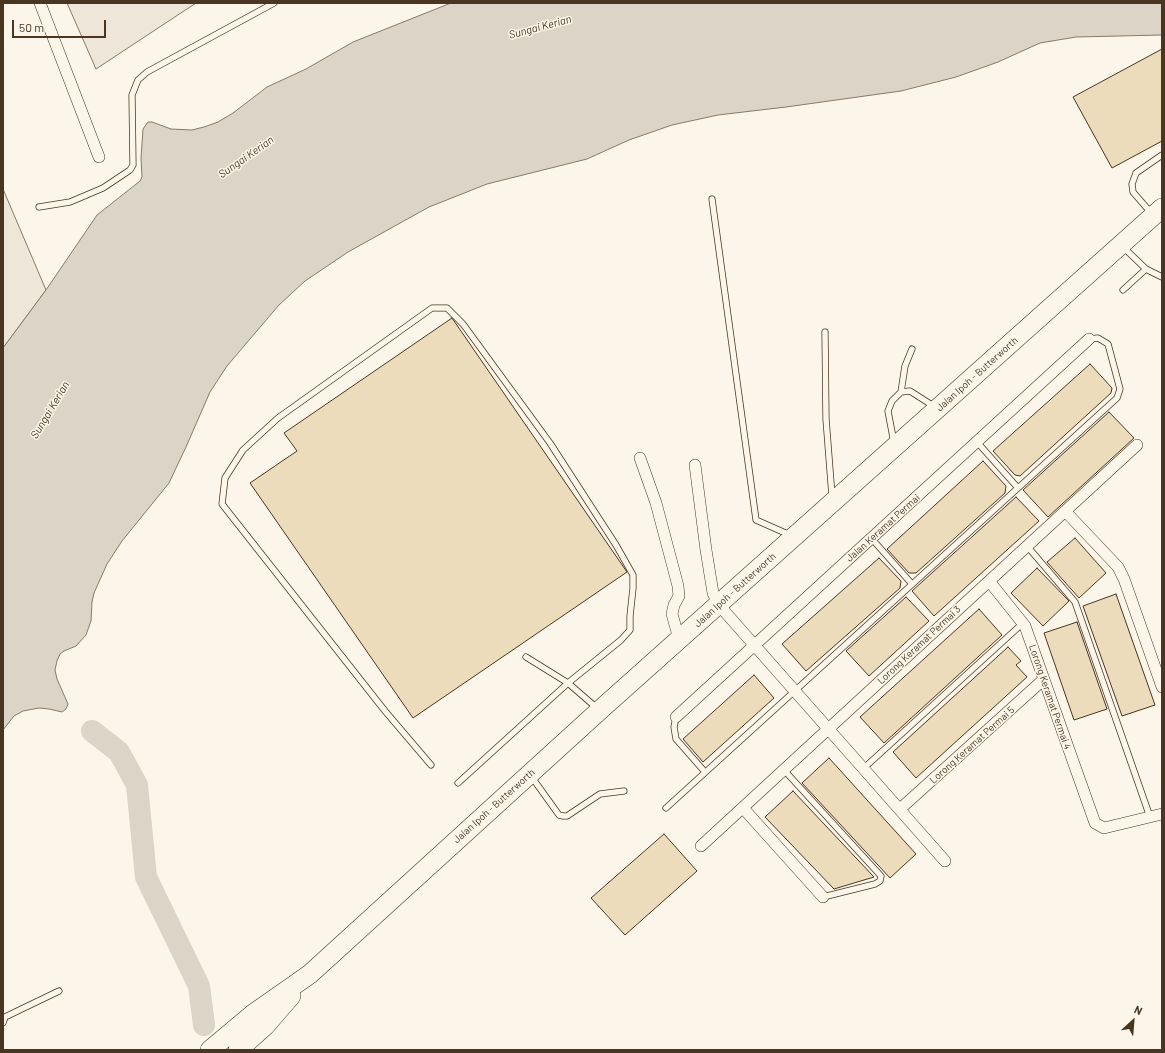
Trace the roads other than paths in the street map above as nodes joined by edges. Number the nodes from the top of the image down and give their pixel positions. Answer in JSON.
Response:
{"nodes":[{"id":1,"x":40,"y":3,"type":"edge"},
{"id":2,"x":274,"y":3,"type":"edge"},
{"id":3,"x":1162,"y":155,"type":"edge"},
{"id":4,"x":99,"y":157,"type":"dead end"},
{"id":5,"x":712,"y":199,"type":"dead end"},
{"id":6,"x":40,"y":207,"type":"dead end"},
{"id":7,"x":1158,"y":212,"type":"edge"},
{"id":8,"x":1122,"y":245,"type":"junction"},
{"id":9,"x":1146,"y":269,"type":"junction"},
{"id":10,"x":1162,"y":277,"type":"edge"},
{"id":11,"x":1123,"y":290,"type":"dead end"},
{"id":12,"x":825,"y":332,"type":"dead end"},
{"id":13,"x":1089,"y":339,"type":"joint"},
{"id":14,"x":912,"y":349,"type":"dead end"},
{"id":15,"x":901,"y":392,"type":"junction"},
{"id":16,"x":938,"y":409,"type":"junction"},
{"id":17,"x":977,"y":442,"type":"junction"},
{"id":18,"x":1137,"y":445,"type":"dead end"},
{"id":19,"x":894,"y":447,"type":"junction"},
{"id":20,"x":640,"y":458,"type":"dead end"},
{"id":21,"x":695,"y":465,"type":"dead end"},
{"id":22,"x":1018,"y":488,"type":"junction"},
{"id":23,"x":833,"y":502,"type":"junction"},
{"id":24,"x":1065,"y":511,"type":"junction"},
{"id":25,"x":794,"y":537,"type":"junction"},
{"id":26,"x":872,"y":538,"type":"junction"},
{"id":27,"x":1027,"y":546,"type":"junction"},
{"id":28,"x":989,"y":581,"type":"junction"},
{"id":29,"x":912,"y":584,"type":"junction"},
{"id":30,"x":718,"y":604,"type":"junction"},
{"id":31,"x":1023,"y":623,"type":"junction"},
{"id":32,"x":679,"y":639,"type":"junction"},
{"id":33,"x":755,"y":645,"type":"junction"},
{"id":34,"x":526,"y":657,"type":"dead end"},
{"id":35,"x":1044,"y":680,"type":"junction"},
{"id":36,"x":568,"y":683,"type":"junction"},
{"id":37,"x":1162,"y":687,"type":"edge"},
{"id":38,"x":795,"y":690,"type":"junction"},
{"id":39,"x":600,"y":710,"type":"junction"},
{"id":40,"x":676,"y":717,"type":"joint"},
{"id":41,"x":829,"y":729,"type":"junction"},
{"id":42,"x":431,"y":765,"type":"dead end"},
{"id":43,"x":864,"y":768,"type":"junction"},
{"id":44,"x":784,"y":770,"type":"junction"},
{"id":45,"x":705,"y":772,"type":"junction"},
{"id":46,"x":530,"y":774,"type":"junction"},
{"id":47,"x":458,"y":783,"type":"dead end"},
{"id":48,"x":624,"y":791,"type":"dead end"},
{"id":49,"x":666,"y":808,"type":"dead end"},
{"id":50,"x":743,"y":808,"type":"junction"},
{"id":51,"x":900,"y":810,"type":"junction"},
{"id":52,"x":1162,"y":814,"type":"edge"},
{"id":53,"x":1150,"y":817,"type":"junction"},
{"id":54,"x":702,"y":846,"type":"dead end"},
{"id":55,"x":946,"y":861,"type":"dead end"},
{"id":56,"x":823,"y":897,"type":"joint"},
{"id":57,"x":310,"y":974,"type":"junction"},
{"id":58,"x":59,"y":991,"type":"dead end"},
{"id":59,"x":3,"y":1022,"type":"edge"},
{"id":60,"x":265,"y":1026,"type":"junction"},
{"id":61,"x":210,"y":1050,"type":"edge"},
{"id":62,"x":238,"y":1050,"type":"edge"},
{"id":63,"x":243,"y":1050,"type":"edge"}],
"edges":[{"from":1,"to":4,"type":"street"},
{"from":2,"to":6,"type":"lane"},
{"from":3,"to":7,"type":"lane"},
{"from":5,"to":25,"type":"lane"},
{"from":7,"to":8,"type":"highway","name":"Jalan Ipoh - Butterworth"},
{"from":8,"to":9,"type":"lane"},
{"from":8,"to":16,"type":"highway","name":"Jalan Ipoh - Butterworth"},
{"from":9,"to":10,"type":"lane"},
{"from":9,"to":11,"type":"lane"},
{"from":12,"to":23,"type":"lane"},
{"from":13,"to":17,"type":"street","name":"Jalan Keramat Permai"},
{"from":13,"to":22,"type":"lane"},
{"from":14,"to":15,"type":"lane"},
{"from":15,"to":16,"type":"lane"},
{"from":15,"to":19,"type":"lane"},
{"from":16,"to":19,"type":"highway","name":"Jalan Ipoh - Butterworth"},
{"from":17,"to":22,"type":"lane"},
{"from":17,"to":26,"type":"street","name":"Jalan Keramat Permai"},
{"from":18,"to":24,"type":"street","name":"Lorong Keramat Permai 3"},
{"from":19,"to":23,"type":"highway","name":"Jalan Ipoh - Butterworth"},
{"from":20,"to":32,"type":"street"},
{"from":21,"to":30,"type":"street"},
{"from":22,"to":29,"type":"lane"},
{"from":23,"to":25,"type":"highway","name":"Jalan Ipoh - Butterworth"},
{"from":24,"to":27,"type":"street","name":"Lorong Keramat Permai 3"},
{"from":24,"to":37,"type":"street"},
{"from":25,"to":30,"type":"highway","name":"Jalan Ipoh - Butterworth"},
{"from":26,"to":29,"type":"lane"},
{"from":26,"to":33,"type":"street","name":"Jalan Keramat Permai"},
{"from":27,"to":28,"type":"street","name":"Lorong Keramat Permai 3"},
{"from":27,"to":53,"type":"lane"},
{"from":28,"to":31,"type":"street","name":"Lorong Keramat Permai 4"},
{"from":28,"to":41,"type":"street","name":"Lorong Keramat Permai 3"},
{"from":29,"to":38,"type":"lane"},
{"from":30,"to":32,"type":"highway","name":"Jalan Ipoh - Butterworth"},
{"from":30,"to":33,"type":"street"},
{"from":31,"to":35,"type":"street","name":"Lorong Keramat Permai 4"},
{"from":31,"to":43,"type":"lane"},
{"from":32,"to":39,"type":"highway","name":"Jalan Ipoh - Butterworth"},
{"from":33,"to":38,"type":"street"},
{"from":33,"to":40,"type":"street","name":"Jalan Keramat Permai"},
{"from":34,"to":36,"type":"lane"},
{"from":35,"to":51,"type":"street","name":"Lorong Keramat Permai 5"},
{"from":35,"to":53,"type":"street","name":"Lorong Keramat Permai 4"},
{"from":36,"to":39,"type":"lane"},
{"from":36,"to":42,"type":"lane"},
{"from":36,"to":47,"type":"lane"},
{"from":38,"to":41,"type":"street"},
{"from":38,"to":45,"type":"lane"},
{"from":39,"to":46,"type":"highway","name":"Jalan Ipoh - Butterworth"},
{"from":40,"to":45,"type":"lane"},
{"from":41,"to":43,"type":"street"},
{"from":41,"to":44,"type":"street","name":"Lorong Keramat Permai 3"},
{"from":43,"to":51,"type":"street"},
{"from":44,"to":50,"type":"street","name":"Lorong Keramat Permai 3"},
{"from":44,"to":56,"type":"lane"},
{"from":45,"to":49,"type":"lane"},
{"from":46,"to":48,"type":"lane"},
{"from":46,"to":57,"type":"highway","name":"Jalan Ipoh - Butterworth"},
{"from":50,"to":54,"type":"street","name":"Lorong Keramat Permai 3"},
{"from":50,"to":56,"type":"street"},
{"from":51,"to":55,"type":"street"},
{"from":52,"to":53,"type":"street"},
{"from":57,"to":60,"type":"highway","name":"Jalan Ipoh - Butterworth"},
{"from":57,"to":61,"type":"highway","name":"Jalan Ipoh - Butterworth"},
{"from":58,"to":59,"type":"lane"},
{"from":60,"to":62,"type":"highway","name":"Jalan Ipoh - Butterworth"},
{"from":60,"to":63,"type":"highway"}]}
